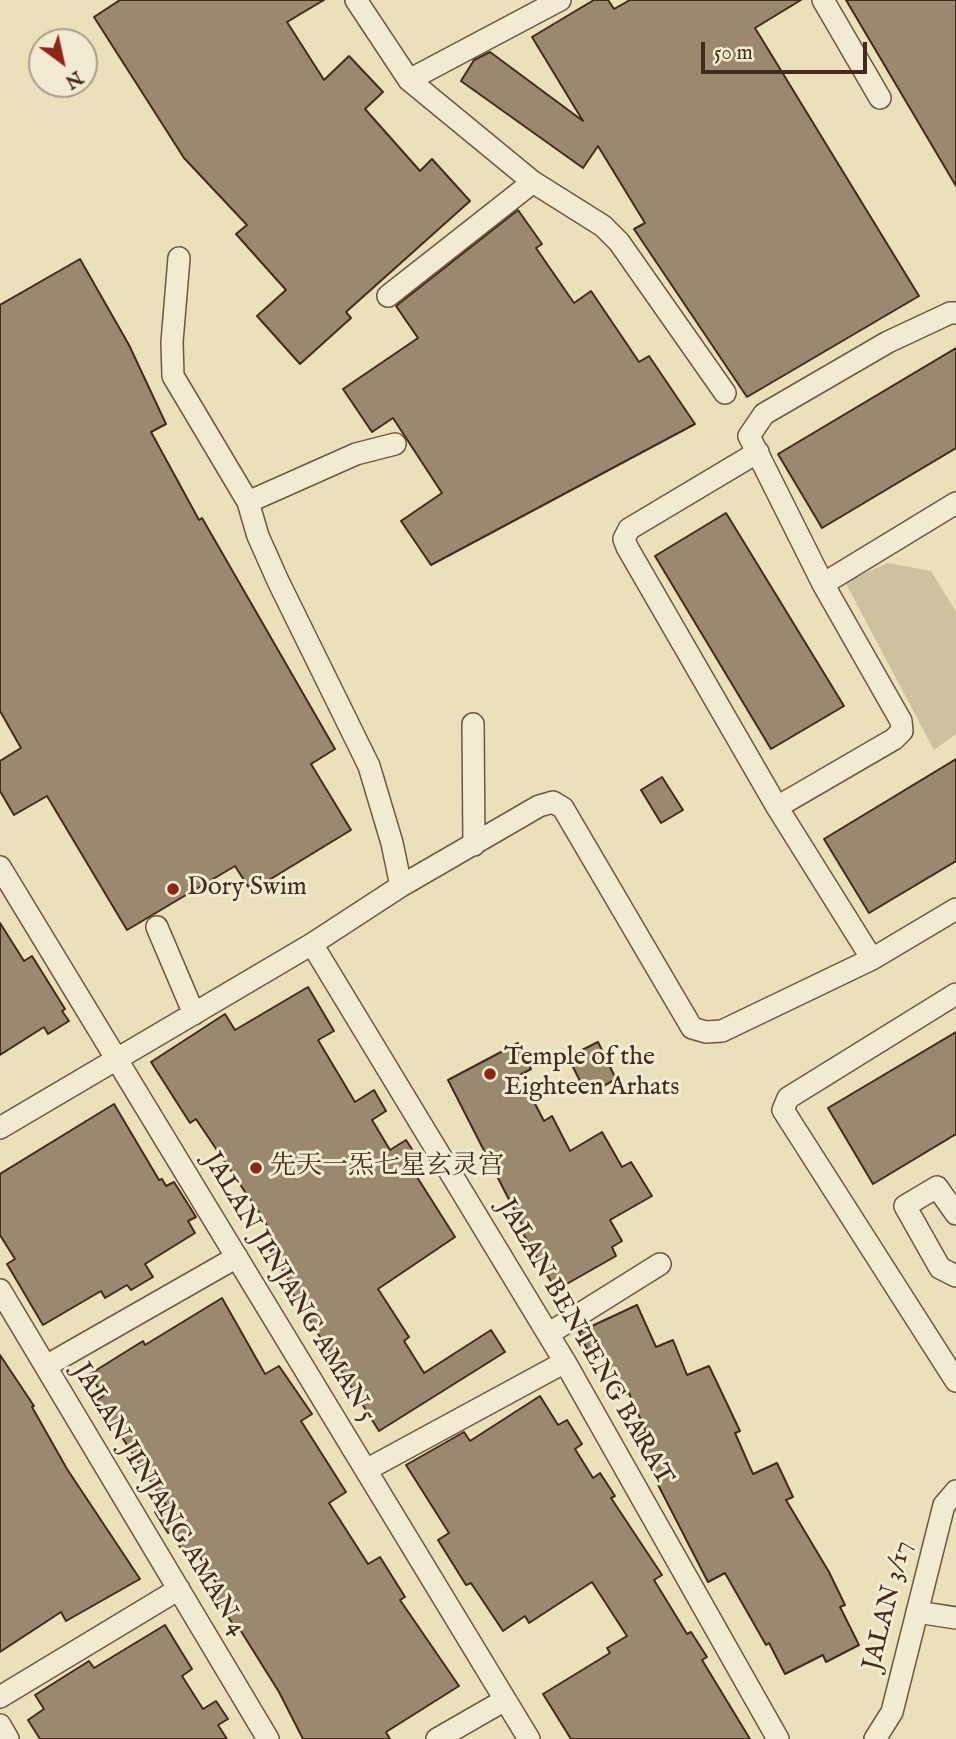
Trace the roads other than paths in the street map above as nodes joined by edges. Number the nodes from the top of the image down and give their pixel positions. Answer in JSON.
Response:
{"nodes":[{"id":1,"x":356,"y":0,"type":"edge"},
{"id":2,"x":561,"y":0,"type":"edge"},
{"id":3,"x":823,"y":0,"type":"edge"},
{"id":4,"x":409,"y":80,"type":"junction"},
{"id":5,"x":880,"y":98,"type":"dead end"},
{"id":6,"x":533,"y":182,"type":"junction"},
{"id":7,"x":179,"y":258,"type":"dead end"},
{"id":8,"x":388,"y":296,"type":"dead end"},
{"id":9,"x":956,"y":313,"type":"edge"},
{"id":10,"x":725,"y":393,"type":"dead end"},
{"id":11,"x":394,"y":444,"type":"dead end"},
{"id":12,"x":758,"y":452,"type":"junction"},
{"id":13,"x":248,"y":502,"type":"junction"},
{"id":14,"x":956,"y":503,"type":"edge"},
{"id":15,"x":823,"y":584,"type":"junction"},
{"id":16,"x":473,"y":724,"type":"dead end"},
{"id":17,"x":777,"y":807,"type":"junction"},
{"id":18,"x":474,"y":845,"type":"junction"},
{"id":19,"x":0,"y":867,"type":"edge"},
{"id":20,"x":401,"y":886,"type":"junction"},
{"id":21,"x":956,"y":909,"type":"edge"},
{"id":22,"x":157,"y":927,"type":"dead end"},
{"id":23,"x":312,"y":944,"type":"junction"},
{"id":24,"x":872,"y":959,"type":"junction"},
{"id":25,"x":956,"y":993,"type":"edge"},
{"id":26,"x":194,"y":1014,"type":"junction"},
{"id":27,"x":117,"y":1059,"type":"junction"},
{"id":28,"x":0,"y":1128,"type":"edge"},
{"id":29,"x":956,"y":1214,"type":"edge"},
{"id":30,"x":237,"y":1258,"type":"junction"},
{"id":31,"x":660,"y":1264,"type":"dead end"},
{"id":32,"x":956,"y":1276,"type":"edge"},
{"id":33,"x":0,"y":1290,"type":"edge"},
{"id":34,"x":548,"y":1334,"type":"junction"},
{"id":35,"x":565,"y":1362,"type":"junction"},
{"id":36,"x":46,"y":1366,"type":"junction"},
{"id":37,"x":956,"y":1381,"type":"edge"},
{"id":38,"x":366,"y":1470,"type":"junction"},
{"id":39,"x":956,"y":1490,"type":"edge"},
{"id":40,"x":179,"y":1589,"type":"junction"},
{"id":41,"x":917,"y":1612,"type":"junction"},
{"id":42,"x":956,"y":1618,"type":"edge"},
{"id":43,"x":0,"y":1697,"type":"edge"},
{"id":44,"x":505,"y":1700,"type":"junction"},
{"id":45,"x":0,"y":1725,"type":"edge"},
{"id":46,"x":876,"y":1738,"type":"edge"},
{"id":47,"x":8,"y":1739,"type":"edge"},
{"id":48,"x":268,"y":1739,"type":"edge"},
{"id":49,"x":437,"y":1739,"type":"edge"},
{"id":50,"x":529,"y":1739,"type":"edge"},
{"id":51,"x":778,"y":1739,"type":"edge"}],
"edges":[{"from":1,"to":4,"type":"street"},
{"from":2,"to":4,"type":"street"},
{"from":3,"to":5,"type":"street"},
{"from":4,"to":6,"type":"street"},
{"from":6,"to":8,"type":"street"},
{"from":6,"to":10,"type":"street"},
{"from":7,"to":13,"type":"street"},
{"from":9,"to":12,"type":"street"},
{"from":11,"to":13,"type":"street"},
{"from":12,"to":15,"type":"street"},
{"from":12,"to":17,"type":"street"},
{"from":13,"to":20,"type":"street"},
{"from":14,"to":15,"type":"street"},
{"from":15,"to":17,"type":"street"},
{"from":16,"to":18,"type":"street"},
{"from":17,"to":24,"type":"street"},
{"from":18,"to":20,"type":"street"},
{"from":18,"to":24,"type":"street"},
{"from":19,"to":27,"type":"street","name":"JALAN JINJANG AMAN 5"},
{"from":20,"to":23,"type":"street"},
{"from":21,"to":24,"type":"street"},
{"from":22,"to":26,"type":"street"},
{"from":23,"to":26,"type":"street"},
{"from":23,"to":34,"type":"street","name":"JALAN BENTENG BARAT"},
{"from":25,"to":37,"type":"street"},
{"from":26,"to":27,"type":"street"},
{"from":27,"to":28,"type":"street"},
{"from":27,"to":30,"type":"street","name":"JALAN JINJANG AMAN 5"},
{"from":29,"to":32,"type":"street"},
{"from":30,"to":36,"type":"street"},
{"from":30,"to":38,"type":"street","name":"JALAN JINJANG AMAN 5"},
{"from":31,"to":34,"type":"street"},
{"from":33,"to":36,"type":"street","name":"JALAN JINJANG AMAN 4"},
{"from":34,"to":35,"type":"street","name":"JALAN BENTENG BARAT"},
{"from":35,"to":38,"type":"street"},
{"from":35,"to":51,"type":"street","name":"JALAN BENTENG BARAT"},
{"from":36,"to":40,"type":"street","name":"JALAN JINJANG AMAN 4"},
{"from":38,"to":44,"type":"street","name":"JALAN JINJANG AMAN 5"},
{"from":39,"to":41,"type":"street","name":"JALAN 3/17"},
{"from":40,"to":43,"type":"street"},
{"from":40,"to":48,"type":"street","name":"JALAN JINJANG AMAN 4"},
{"from":41,"to":42,"type":"street"},
{"from":41,"to":46,"type":"street","name":"JALAN 3/17"},
{"from":44,"to":49,"type":"street"},
{"from":44,"to":50,"type":"street","name":"JALAN JINJANG AMAN 5"},
{"from":45,"to":47,"type":"street"}]}
